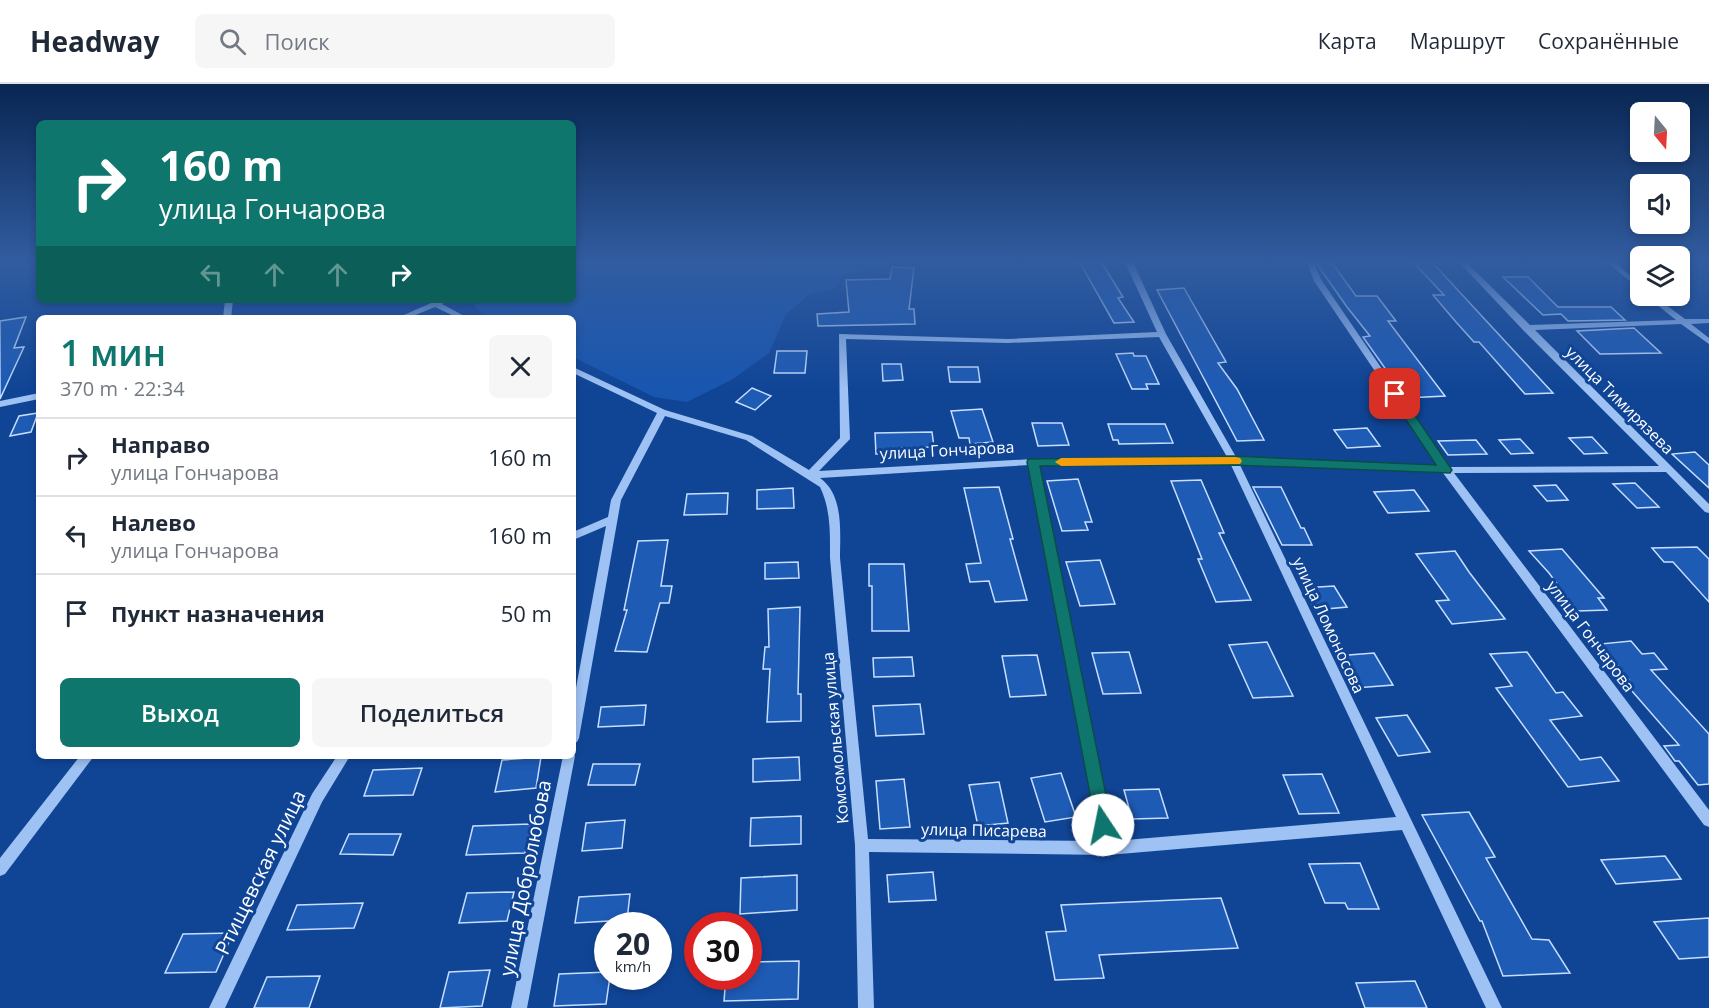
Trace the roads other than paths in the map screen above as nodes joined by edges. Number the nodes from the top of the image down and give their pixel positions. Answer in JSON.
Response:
{"nodes":[{"id":1,"x":439,"y":303,"type":"edge"},
{"id":2,"x":444,"y":303,"type":"edge"},
{"id":3,"x":1148,"y":303,"type":"edge"},
{"id":4,"x":1333,"y":303,"type":"edge"},
{"id":5,"x":1502,"y":303,"type":"edge"},
{"id":6,"x":1662,"y":306,"type":"edge"},
{"id":7,"x":409,"y":315,"type":"edge"},
{"id":8,"x":460,"y":315,"type":"edge"},
{"id":9,"x":1680,"y":320,"type":"junction"},
{"id":10,"x":1709,"y":321,"type":"edge"},
{"id":11,"x":1526,"y":328,"type":"junction"},
{"id":12,"x":1162,"y":334,"type":"junction"},
{"id":13,"x":1709,"y":342,"type":"edge"},
{"id":14,"x":576,"y":371,"type":"edge"},
{"id":15,"x":36,"y":397,"type":"edge"},
{"id":16,"x":0,"y":404,"type":"edge"},
{"id":17,"x":662,"y":412,"type":"junction"},
{"id":18,"x":1233,"y":460,"type":"junction"},
{"id":19,"x":1033,"y":462,"type":"junction"},
{"id":20,"x":1668,"y":469,"type":"junction"},
{"id":21,"x":1446,"y":470,"type":"junction"},
{"id":22,"x":810,"y":475,"type":"junction"},
{"id":23,"x":1709,"y":510,"type":"edge"},
{"id":24,"x":612,"y":519,"type":"junction"},
{"id":25,"x":576,"y":535,"type":"edge"},
{"id":26,"x":576,"y":721,"type":"edge"},
{"id":27,"x":86,"y":759,"type":"edge"},
{"id":28,"x":342,"y":759,"type":"edge"},
{"id":29,"x":568,"y":759,"type":"edge"},
{"id":30,"x":1709,"y":821,"type":"edge"},
{"id":31,"x":1405,"y":824,"type":"junction"},
{"id":32,"x":862,"y":845,"type":"junction"},
{"id":33,"x":1107,"y":848,"type":"junction"},
{"id":34,"x":0,"y":869,"type":"edge"},
{"id":35,"x":217,"y":1008,"type":"edge"},
{"id":36,"x":519,"y":1008,"type":"edge"},
{"id":37,"x":866,"y":1008,"type":"edge"},
{"id":38,"x":1494,"y":1008,"type":"edge"}],
"edges":[{"from":1,"to":7,"type":"street"},
{"from":2,"to":8,"type":"street"},
{"from":3,"to":12,"type":"street","name":"улица Ломоносова"},
{"from":4,"to":21,"type":"street","name":"улица Гончарова"},
{"from":5,"to":11,"type":"street","name":"улица Тимирязева"},
{"from":6,"to":9,"type":"street"},
{"from":9,"to":10,"type":"street"},
{"from":9,"to":11,"type":"street"},
{"from":9,"to":13,"type":"street"},
{"from":11,"to":20,"type":"street","name":"улица Тимирязева"},
{"from":12,"to":18,"type":"street","name":"улица Ломоносова"},
{"from":12,"to":22,"type":"street"},
{"from":14,"to":17,"type":"street","name":"Комсомольская улица"},
{"from":15,"to":16,"type":"street"},
{"from":17,"to":22,"type":"street","name":"Комсомольская улица"},
{"from":17,"to":24,"type":"street"},
{"from":18,"to":19,"type":"street","name":"улица Гончарова"},
{"from":18,"to":21,"type":"street","name":"улица Гончарова"},
{"from":18,"to":31,"type":"street","name":"улица Ломоносова"},
{"from":19,"to":22,"type":"street","name":"улица Гончарова"},
{"from":19,"to":33,"type":"street"},
{"from":20,"to":21,"type":"street","name":"улица Гончарова"},
{"from":20,"to":23,"type":"street","name":"улица Тимирязева"},
{"from":21,"to":30,"type":"street","name":"улица Гончарова"},
{"from":22,"to":32,"type":"street","name":"Комсомольская улица"},
{"from":24,"to":25,"type":"street"},
{"from":24,"to":26,"type":"street"},
{"from":27,"to":34,"type":"street"},
{"from":28,"to":35,"type":"street","name":"Ртищевская улица"},
{"from":29,"to":36,"type":"street","name":"улица Добролюбова"},
{"from":31,"to":33,"type":"street","name":"улица Писарева"},
{"from":31,"to":38,"type":"street","name":"улица Ломоносова"},
{"from":32,"to":33,"type":"street","name":"улица Писарева"},
{"from":32,"to":37,"type":"street","name":"Комсомольская улица"}]}
